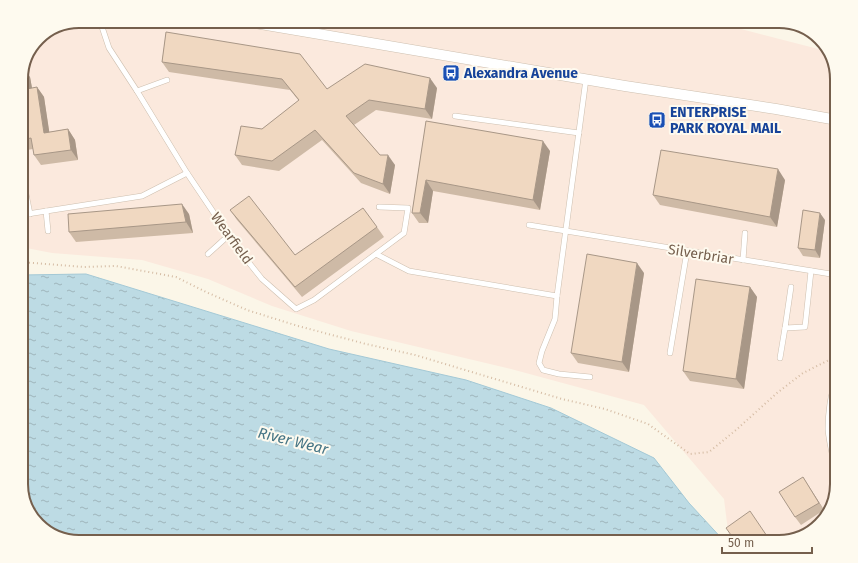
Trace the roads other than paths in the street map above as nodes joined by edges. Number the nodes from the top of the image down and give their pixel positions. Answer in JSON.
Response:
{"nodes":[{"id":1,"x":102,"y":28,"type":"edge"},
{"id":2,"x":284,"y":28,"type":"edge"},
{"id":3,"x":586,"y":79,"type":"junction"},
{"id":4,"x":167,"y":80,"type":"dead end"},
{"id":5,"x":137,"y":91,"type":"junction"},
{"id":6,"x":455,"y":116,"type":"dead end"},
{"id":7,"x":830,"y":119,"type":"edge"},
{"id":8,"x":579,"y":133,"type":"junction"},
{"id":9,"x":186,"y":173,"type":"junction"},
{"id":10,"x":28,"y":204,"type":"edge"},
{"id":11,"x":379,"y":206,"type":"dead end"},
{"id":12,"x":46,"y":211,"type":"junction"},
{"id":13,"x":30,"y":214,"type":"joint"},
{"id":14,"x":529,"y":225,"type":"dead end"},
{"id":15,"x":48,"y":231,"type":"dead end"},
{"id":16,"x":566,"y":231,"type":"junction"},
{"id":17,"x":745,"y":233,"type":"dead end"},
{"id":18,"x":229,"y":235,"type":"junction"},
{"id":19,"x":687,"y":251,"type":"junction"},
{"id":20,"x":208,"y":254,"type":"dead end"},
{"id":21,"x":376,"y":254,"type":"junction"},
{"id":22,"x":743,"y":260,"type":"junction"},
{"id":23,"x":811,"y":271,"type":"junction"},
{"id":24,"x":830,"y":274,"type":"edge"},
{"id":25,"x":791,"y":287,"type":"dead end"},
{"id":26,"x":557,"y":296,"type":"junction"},
{"id":27,"x":785,"y":328,"type":"junction"},
{"id":28,"x":670,"y":353,"type":"dead end"},
{"id":29,"x":780,"y":358,"type":"dead end"},
{"id":30,"x":590,"y":377,"type":"dead end"},
{"id":31,"x":830,"y":400,"type":"edge"},
{"id":32,"x":830,"y":439,"type":"edge"}],
"edges":[{"from":1,"to":5,"type":"lane","name":"Wearfield"},
{"from":2,"to":3,"type":"street"},
{"from":3,"to":7,"type":"street"},
{"from":3,"to":8,"type":"lane"},
{"from":4,"to":5,"type":"lane"},
{"from":5,"to":9,"type":"lane","name":"Wearfield"},
{"from":6,"to":8,"type":"lane"},
{"from":8,"to":16,"type":"lane"},
{"from":9,"to":12,"type":"lane"},
{"from":9,"to":18,"type":"lane","name":"Wearfield"},
{"from":10,"to":13,"type":"lane"},
{"from":11,"to":21,"type":"lane","name":"Wearfield"},
{"from":12,"to":13,"type":"lane"},
{"from":12,"to":15,"type":"lane"},
{"from":14,"to":16,"type":"lane","name":"Silverbriar"},
{"from":16,"to":19,"type":"lane","name":"Silverbriar"},
{"from":16,"to":26,"type":"lane"},
{"from":17,"to":22,"type":"lane"},
{"from":18,"to":20,"type":"lane"},
{"from":18,"to":21,"type":"lane","name":"Wearfield"},
{"from":19,"to":22,"type":"lane","name":"Silverbriar"},
{"from":19,"to":28,"type":"lane"},
{"from":21,"to":26,"type":"lane"},
{"from":22,"to":23,"type":"lane","name":"Silverbriar"},
{"from":23,"to":24,"type":"lane","name":"Silverbriar"},
{"from":23,"to":27,"type":"lane"},
{"from":25,"to":27,"type":"lane"},
{"from":26,"to":30,"type":"lane"},
{"from":27,"to":29,"type":"lane"},
{"from":31,"to":32,"type":"lane"}]}
